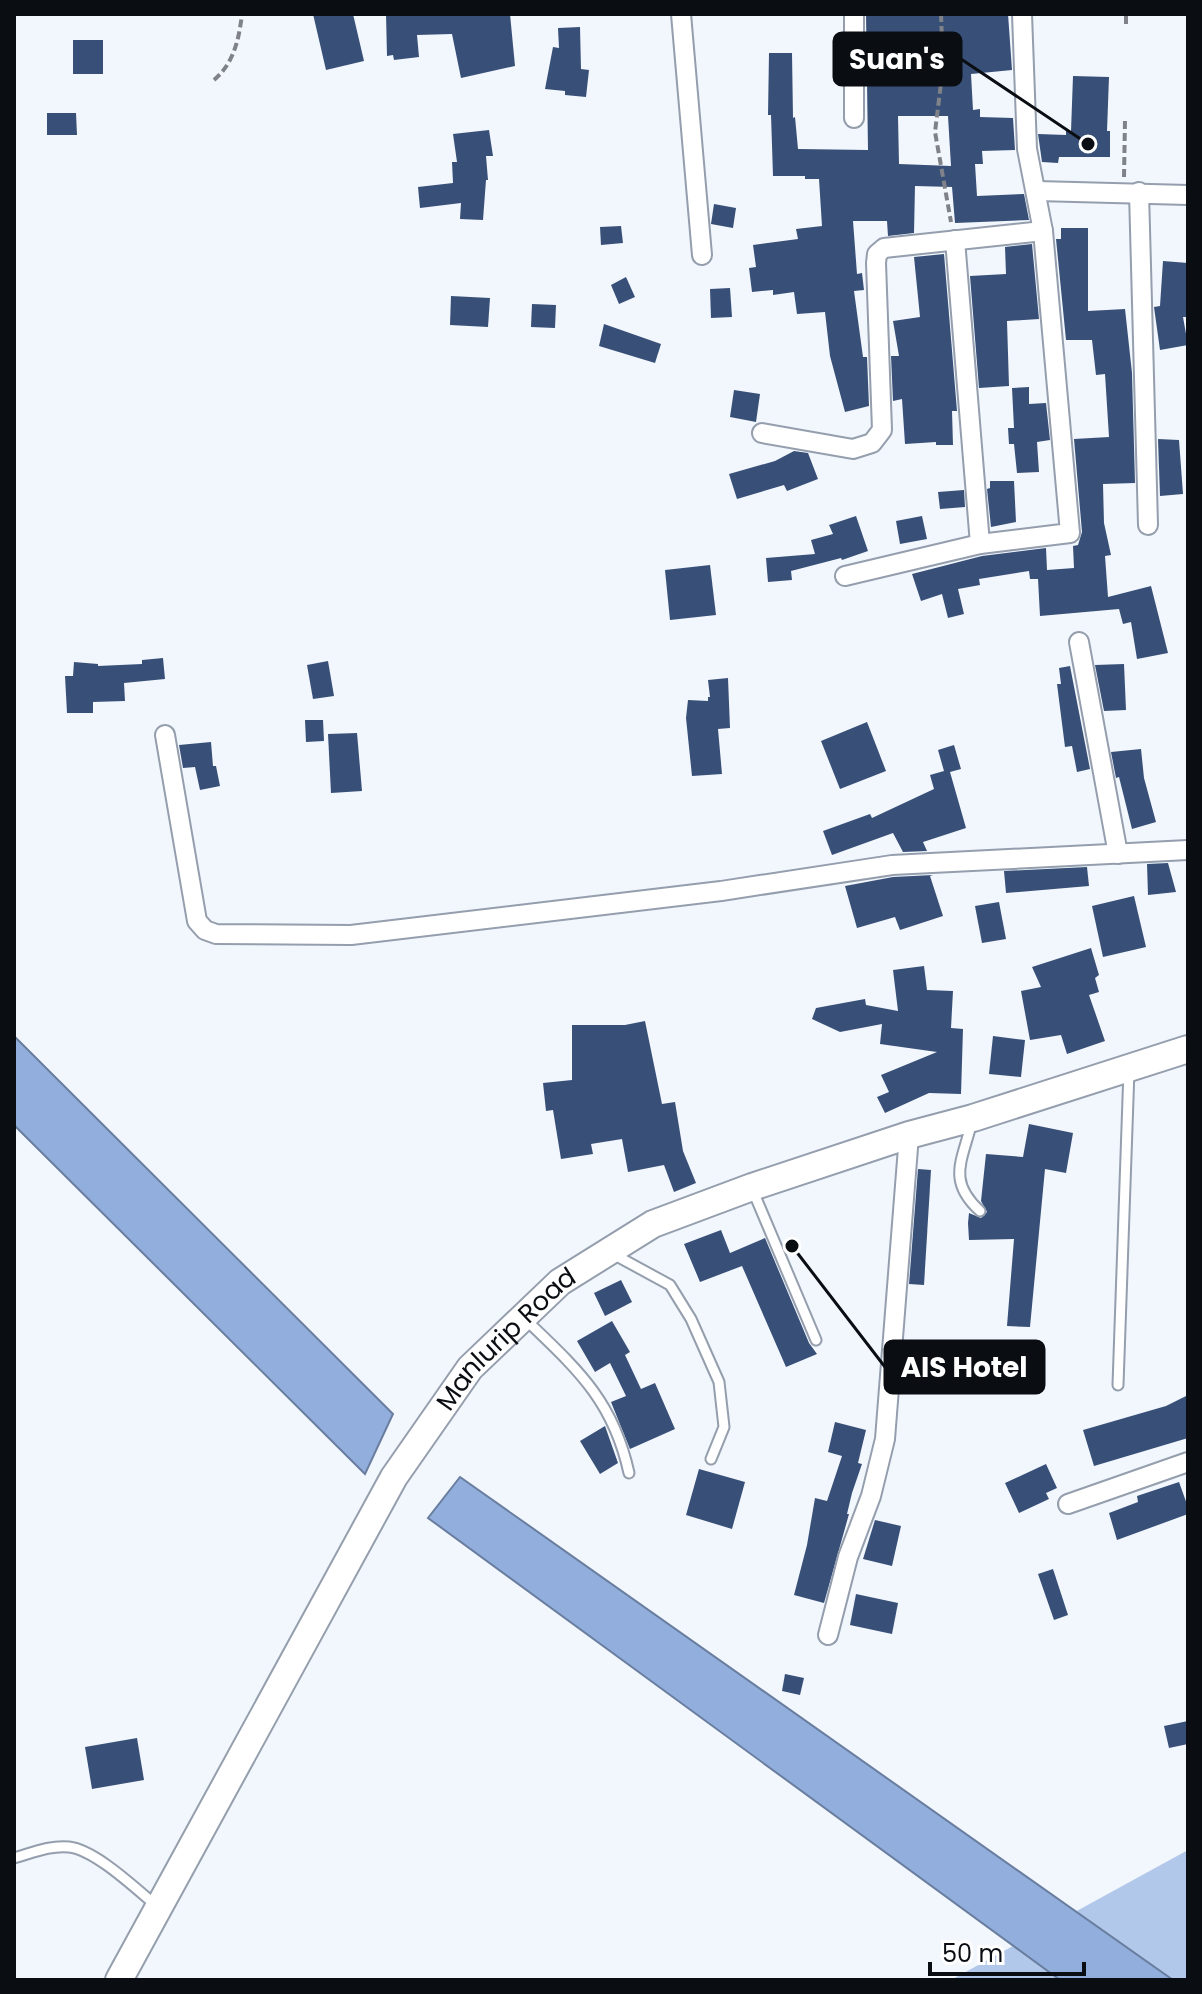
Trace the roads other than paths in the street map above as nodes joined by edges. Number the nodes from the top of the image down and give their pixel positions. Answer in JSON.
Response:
{"nodes":[{"id":1,"x":681,"y":14,"type":"edge"},
{"id":2,"x":854,"y":14,"type":"edge"},
{"id":3,"x":1022,"y":14,"type":"edge"},
{"id":4,"x":854,"y":118,"type":"dead end"},
{"id":5,"x":1037,"y":191,"type":"junction"},
{"id":6,"x":1131,"y":192,"type":"junction"},
{"id":7,"x":1188,"y":195,"type":"edge"},
{"id":8,"x":1043,"y":231,"type":"junction"},
{"id":9,"x":955,"y":240,"type":"junction"},
{"id":10,"x":702,"y":255,"type":"dead end"},
{"id":11,"x":762,"y":433,"type":"dead end"},
{"id":12,"x":1148,"y":525,"type":"dead end"},
{"id":13,"x":980,"y":544,"type":"junction"},
{"id":14,"x":845,"y":576,"type":"dead end"},
{"id":15,"x":1079,"y":642,"type":"dead end"},
{"id":16,"x":165,"y":735,"type":"dead end"},
{"id":17,"x":1188,"y":850,"type":"edge"},
{"id":18,"x":1118,"y":854,"type":"junction"},
{"id":19,"x":1188,"y":1049,"type":"edge"},
{"id":20,"x":1130,"y":1067,"type":"junction"},
{"id":21,"x":973,"y":1118,"type":"junction"},
{"id":22,"x":909,"y":1135,"type":"junction"},
{"id":23,"x":752,"y":1187,"type":"junction"},
{"id":24,"x":980,"y":1211,"type":"dead end"},
{"id":25,"x":607,"y":1250,"type":"junction"},
{"id":26,"x":522,"y":1317,"type":"junction"},
{"id":27,"x":816,"y":1340,"type":"dead end"},
{"id":28,"x":1118,"y":1385,"type":"dead end"},
{"id":29,"x":711,"y":1459,"type":"dead end"},
{"id":30,"x":1188,"y":1462,"type":"edge"},
{"id":31,"x":629,"y":1473,"type":"dead end"},
{"id":32,"x":1068,"y":1504,"type":"dead end"},
{"id":33,"x":828,"y":1635,"type":"dead end"},
{"id":34,"x":14,"y":1858,"type":"edge"},
{"id":35,"x":159,"y":1908,"type":"junction"},
{"id":36,"x":119,"y":1980,"type":"edge"}],
"edges":[{"from":1,"to":10,"type":"street"},
{"from":2,"to":4,"type":"street"},
{"from":3,"to":5,"type":"street"},
{"from":5,"to":6,"type":"street"},
{"from":5,"to":8,"type":"street"},
{"from":6,"to":7,"type":"street"},
{"from":6,"to":12,"type":"street"},
{"from":8,"to":9,"type":"street"},
{"from":8,"to":13,"type":"street"},
{"from":9,"to":11,"type":"street"},
{"from":9,"to":13,"type":"street"},
{"from":13,"to":14,"type":"street"},
{"from":15,"to":18,"type":"street"},
{"from":16,"to":18,"type":"street"},
{"from":17,"to":18,"type":"street"},
{"from":19,"to":20,"type":"main road","name":"Manlurip Road"},
{"from":20,"to":21,"type":"main road","name":"Manlurip Road"},
{"from":20,"to":28,"type":"lane"},
{"from":21,"to":22,"type":"main road","name":"Manlurip Road"},
{"from":21,"to":24,"type":"lane"},
{"from":22,"to":23,"type":"main road","name":"Manlurip Road"},
{"from":22,"to":33,"type":"street"},
{"from":23,"to":25,"type":"main road","name":"Manlurip Road"},
{"from":23,"to":27,"type":"lane"},
{"from":25,"to":26,"type":"main road","name":"Manlurip Road"},
{"from":25,"to":29,"type":"lane"},
{"from":26,"to":31,"type":"lane"},
{"from":26,"to":35,"type":"main road","name":"Manlurip Road"},
{"from":30,"to":32,"type":"street"},
{"from":34,"to":35,"type":"lane"},
{"from":35,"to":36,"type":"main road","name":"Manlurip Road"}]}
